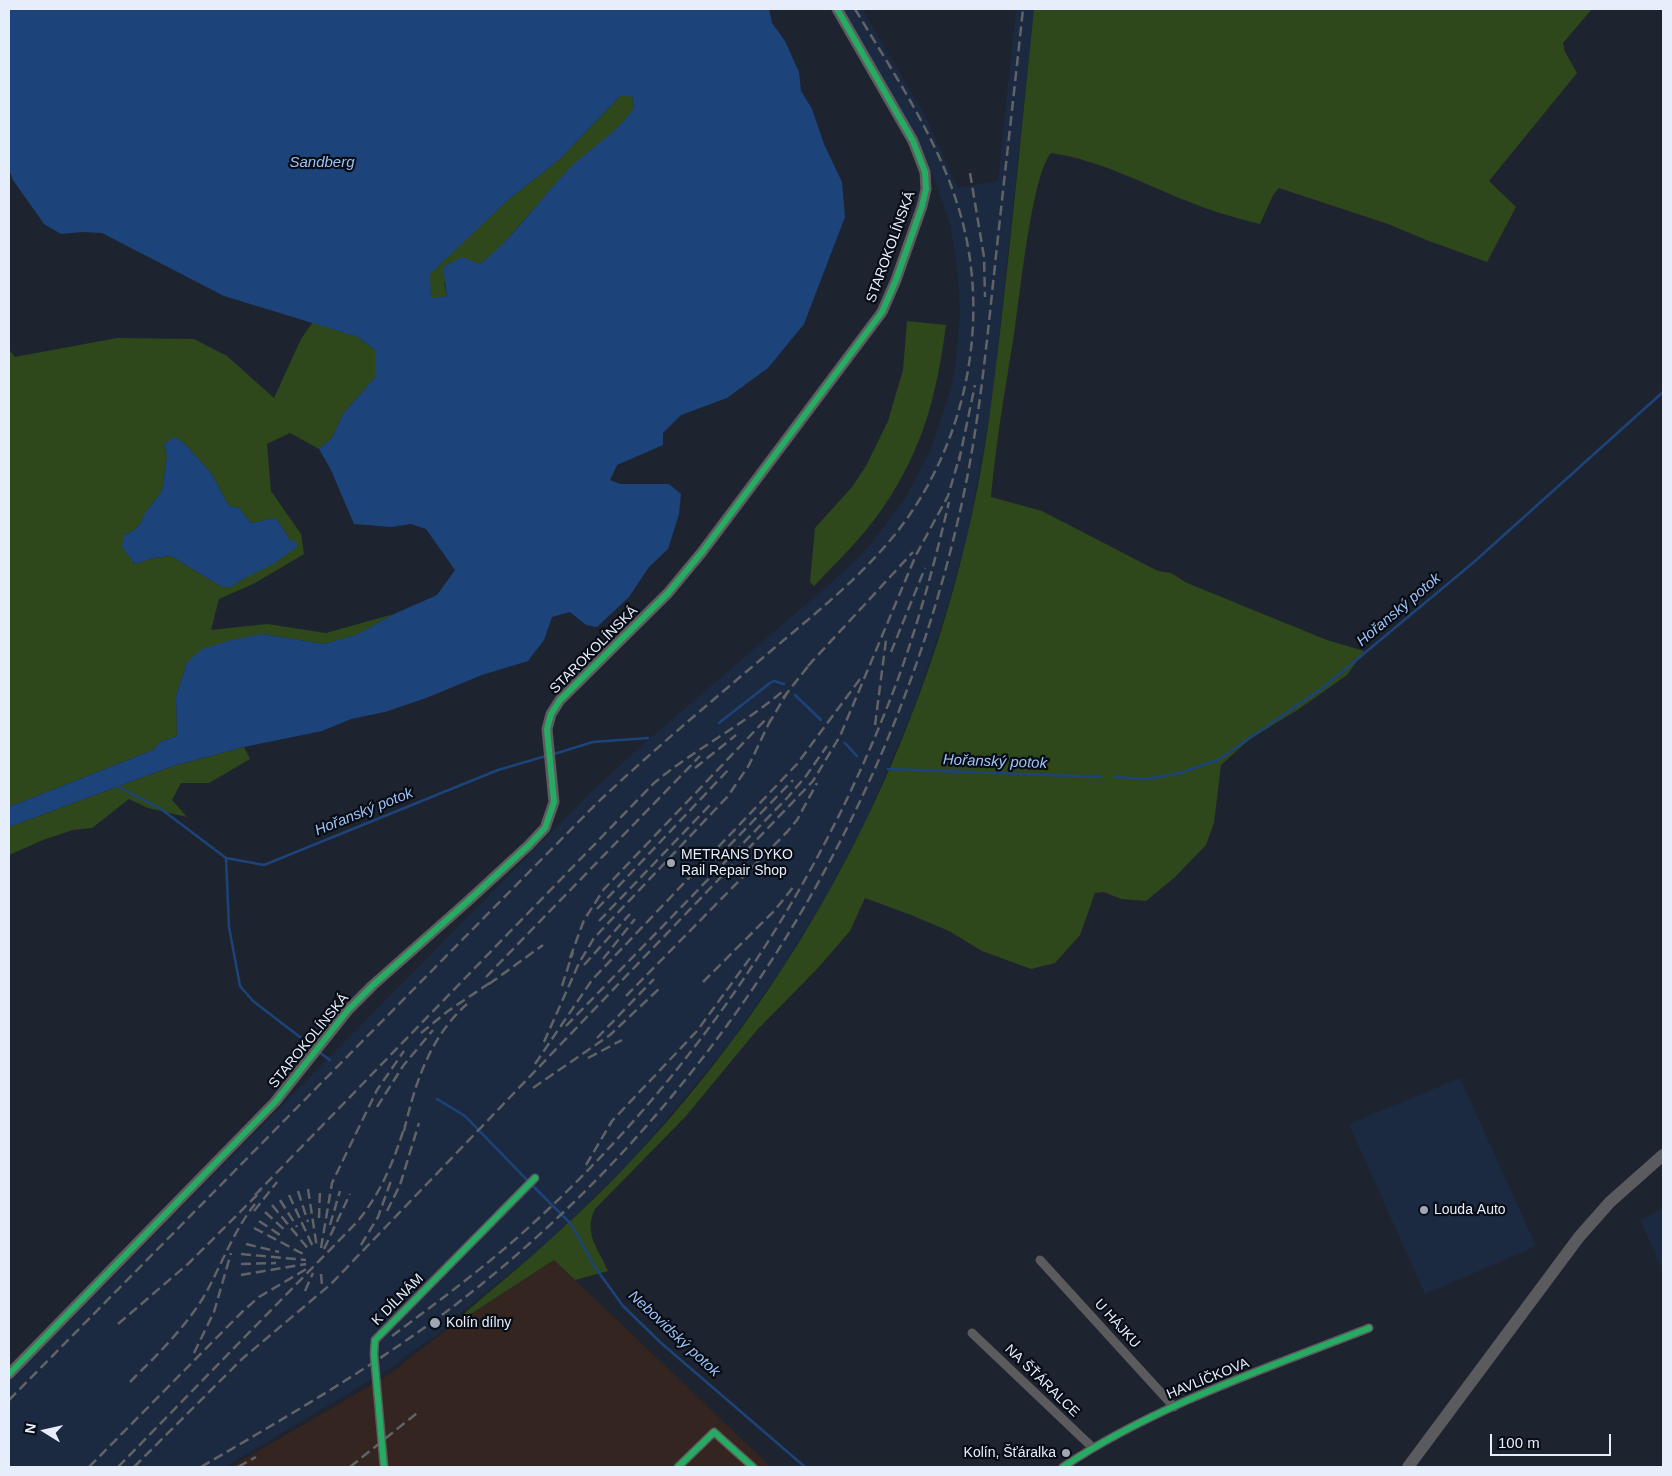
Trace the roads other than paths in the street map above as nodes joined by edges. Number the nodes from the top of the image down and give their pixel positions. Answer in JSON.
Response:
{"nodes":[{"id":1,"x":838,"y":9,"type":"edge"},
{"id":2,"x":1663,"y":1155,"type":"edge"},
{"id":3,"x":536,"y":1178,"type":"dead end"},
{"id":4,"x":1040,"y":1260,"type":"dead end"},
{"id":5,"x":1369,"y":1328,"type":"dead end"},
{"id":6,"x":972,"y":1333,"type":"dead end"},
{"id":7,"x":9,"y":1374,"type":"edge"},
{"id":8,"x":1174,"y":1407,"type":"junction"},
{"id":9,"x":1093,"y":1448,"type":"junction"},
{"id":10,"x":384,"y":1467,"type":"edge"},
{"id":11,"x":678,"y":1467,"type":"edge"},
{"id":12,"x":753,"y":1467,"type":"edge"},
{"id":13,"x":1064,"y":1467,"type":"edge"},
{"id":14,"x":1408,"y":1467,"type":"edge"}],
"edges":[{"from":1,"to":7,"type":"street","name":"STAROKOLÍNSKÁ"},
{"from":2,"to":14,"type":"main road"},
{"from":3,"to":10,"type":"street","name":"K DÍLNÁM"},
{"from":4,"to":8,"type":"street","name":"U HÁJKU"},
{"from":5,"to":8,"type":"street","name":"HAVLÍČKOVA"},
{"from":6,"to":9,"type":"street","name":"NA ŠŤÁRALCE"},
{"from":8,"to":9,"type":"street","name":"HAVLÍČKOVA"},
{"from":9,"to":13,"type":"street","name":"HAVLÍČKOVA"},
{"from":11,"to":12,"type":"street"}]}
